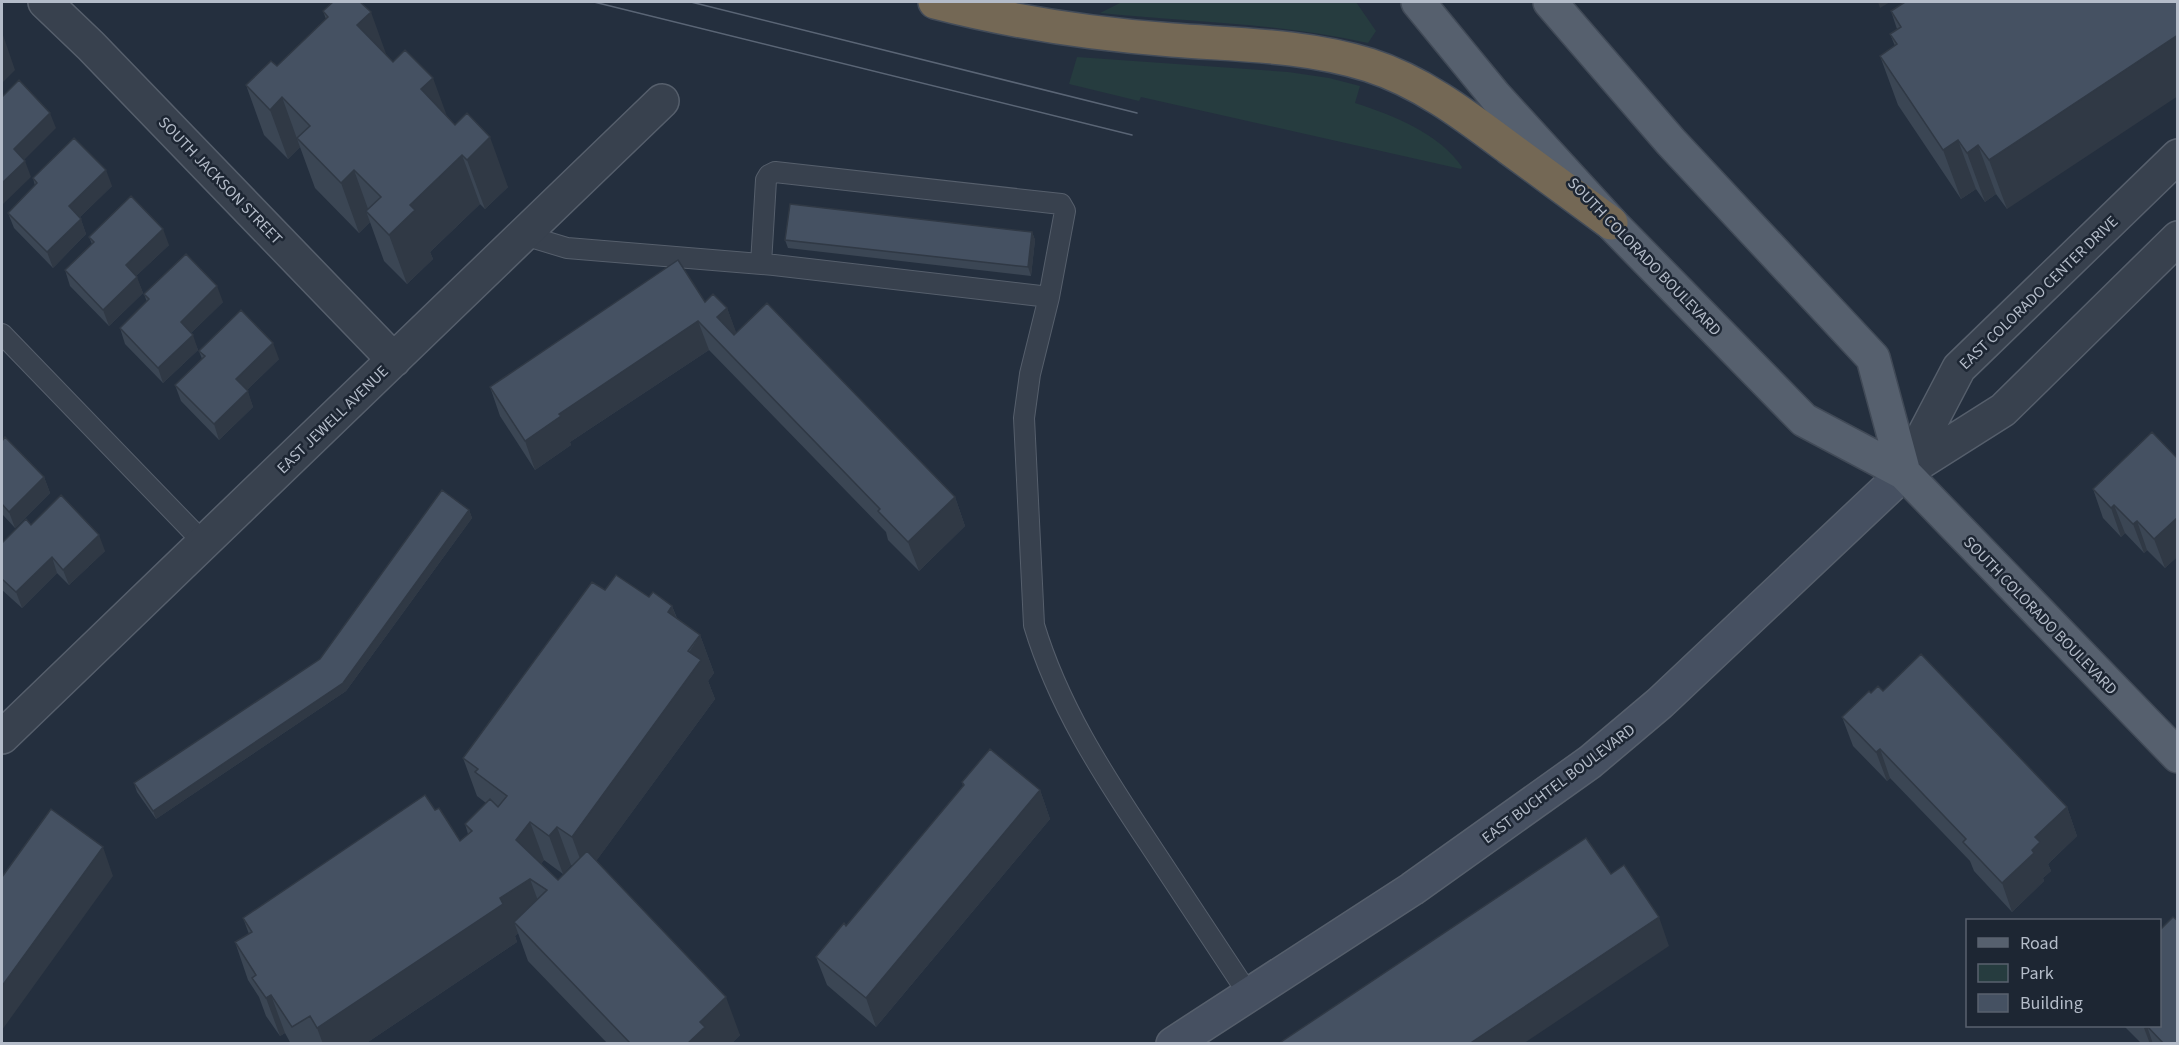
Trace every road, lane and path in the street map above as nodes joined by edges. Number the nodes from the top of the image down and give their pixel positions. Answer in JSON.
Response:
{"nodes":[{"id":1,"x":45,"y":2,"type":"edge"},
{"id":2,"x":935,"y":2,"type":"edge"},
{"id":3,"x":1418,"y":2,"type":"edge"},
{"id":4,"x":1550,"y":2,"type":"edge"},
{"id":5,"x":662,"y":101,"type":"dead end"},
{"id":6,"x":2178,"y":156,"type":"edge"},
{"id":7,"x":1611,"y":223,"type":"junction"},
{"id":8,"x":524,"y":235,"type":"junction"},
{"id":9,"x":2178,"y":238,"type":"edge"},
{"id":10,"x":761,"y":264,"type":"junction"},
{"id":11,"x":1049,"y":297,"type":"junction"},
{"id":12,"x":2,"y":334,"type":"edge"},
{"id":13,"x":394,"y":360,"type":"junction"},
{"id":14,"x":1904,"y":473,"type":"junction"},
{"id":15,"x":204,"y":543,"type":"junction"},
{"id":16,"x":5,"y":726,"type":"edge"},
{"id":17,"x":2178,"y":756,"type":"edge"},
{"id":18,"x":1249,"y":995,"type":"junction"},
{"id":19,"x":1173,"y":1044,"type":"edge"}],
"edges":[{"from":1,"to":13,"type":"street","name":"SOUTH JACKSON STREET"},
{"from":2,"to":7,"type":"highway"},
{"from":3,"to":7,"type":"main road","name":"SOUTH COLORADO BOULEVARD"},
{"from":4,"to":14,"type":"main road","name":"SOUTH COLORADO BOULEVARD"},
{"from":5,"to":8,"type":"street","name":"EAST JEWELL AVENUE"},
{"from":6,"to":14,"type":"street","name":"EAST COLORADO CENTER DRIVE"},
{"from":7,"to":14,"type":"main road","name":"SOUTH COLORADO BOULEVARD"},
{"from":8,"to":10,"type":"lane"},
{"from":8,"to":13,"type":"street","name":"EAST JEWELL AVENUE"},
{"from":9,"to":14,"type":"street"},
{"from":10,"to":11,"type":"lane"},
{"from":10,"to":11,"type":"lane"},
{"from":11,"to":18,"type":"lane"},
{"from":12,"to":15,"type":"lane"},
{"from":13,"to":15,"type":"street","name":"EAST JEWELL AVENUE"},
{"from":14,"to":17,"type":"main road","name":"SOUTH COLORADO BOULEVARD"},
{"from":14,"to":18,"type":"main road","name":"EAST BUCHTEL BOULEVARD"},
{"from":15,"to":16,"type":"street","name":"EAST JEWELL AVENUE"},
{"from":18,"to":19,"type":"main road","name":"EAST BUCHTEL BOULEVARD"}]}
